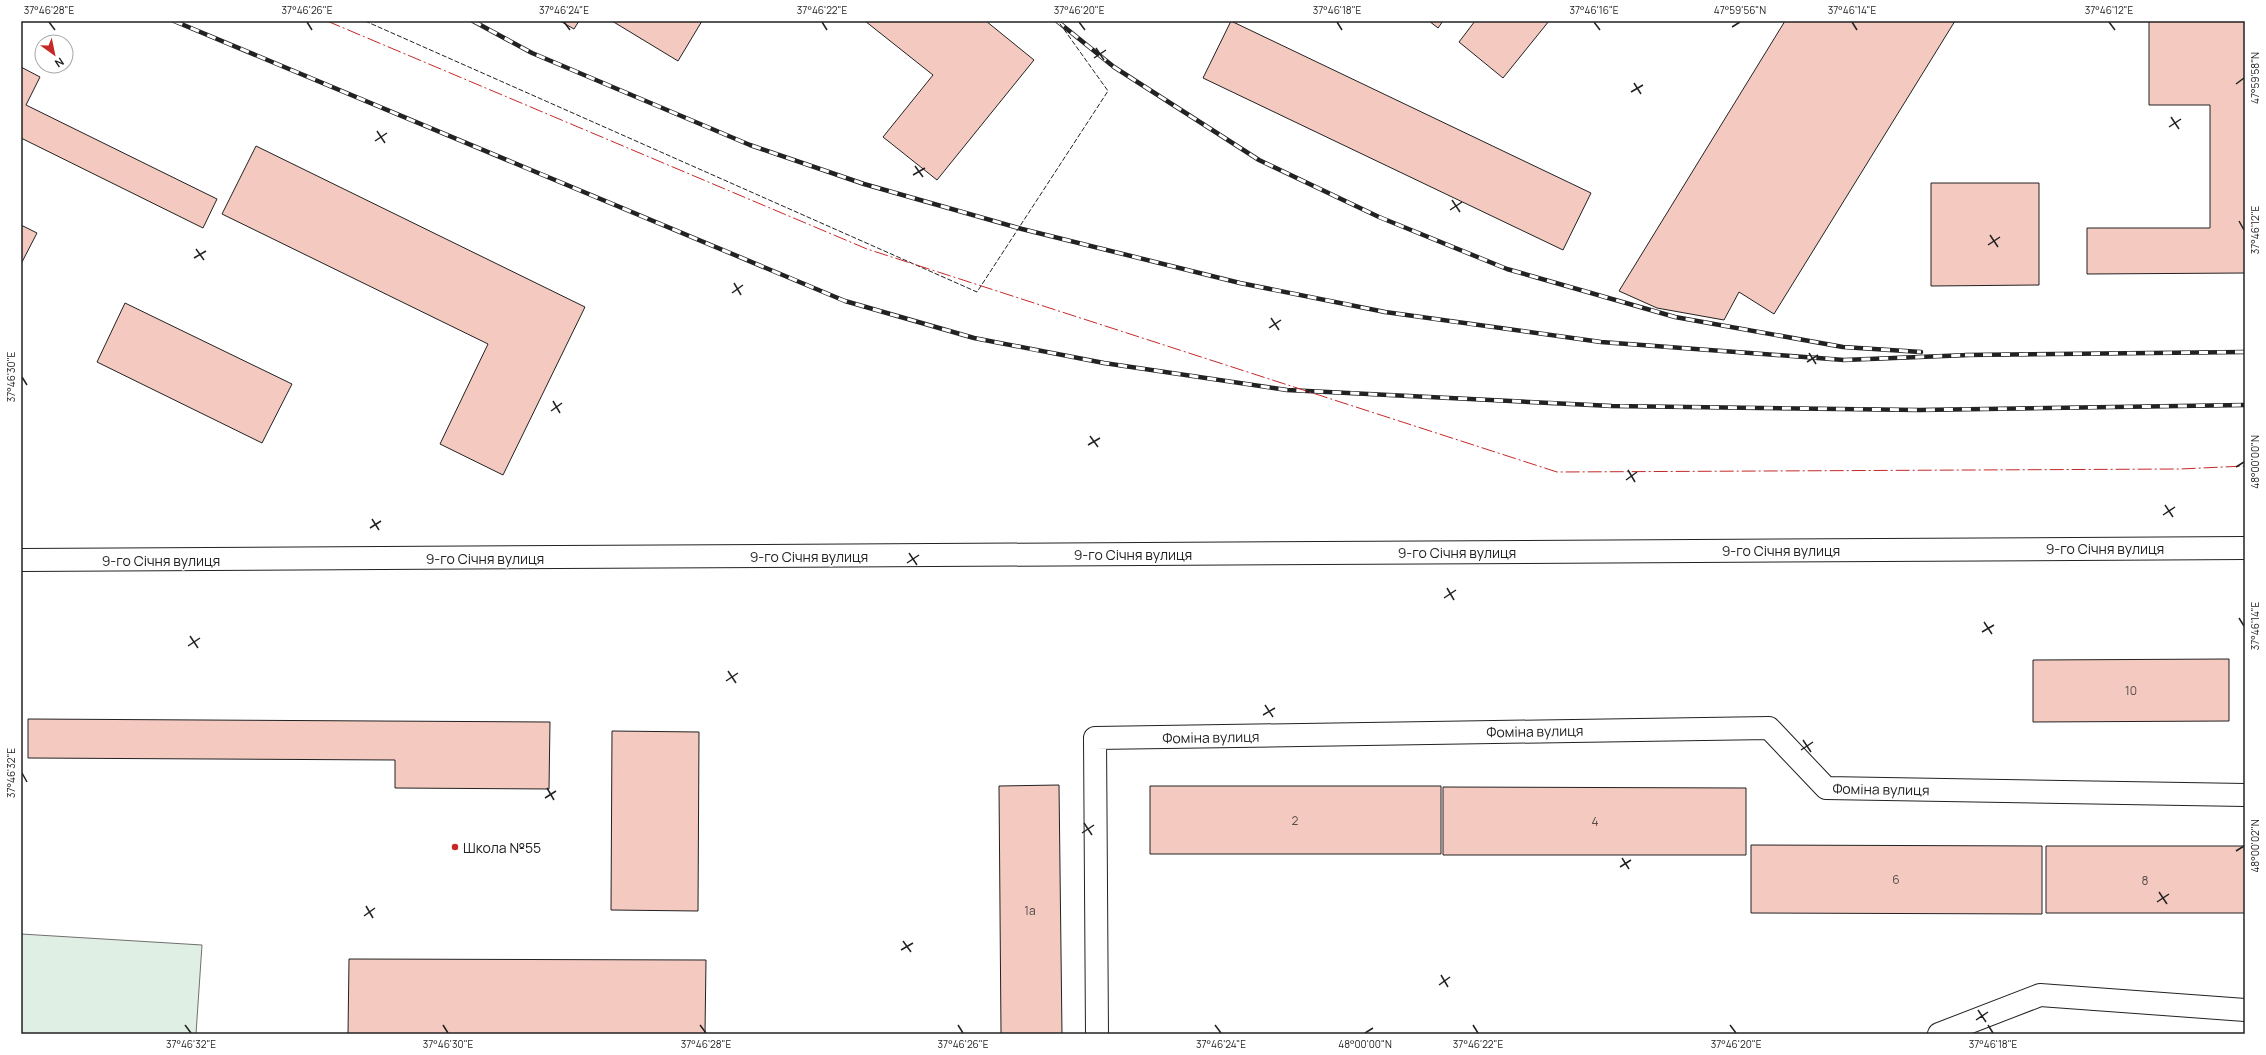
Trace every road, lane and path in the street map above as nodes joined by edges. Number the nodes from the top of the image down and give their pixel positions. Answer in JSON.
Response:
{"nodes":[{"id":1,"x":2245,"y":548,"type":"edge"},
{"id":2,"x":21,"y":560,"type":"edge"},
{"id":3,"x":2245,"y":795,"type":"edge"},
{"id":4,"x":2245,"y":1010,"type":"edge"},
{"id":5,"x":1097,"y":1034,"type":"edge"},
{"id":6,"x":1939,"y":1034,"type":"edge"}],
"edges":[{"from":1,"to":2,"type":"street","name":"9-го Січня вулиця"},
{"from":3,"to":5,"type":"street","name":"Фоміна вулиця"},
{"from":4,"to":6,"type":"street"}]}
